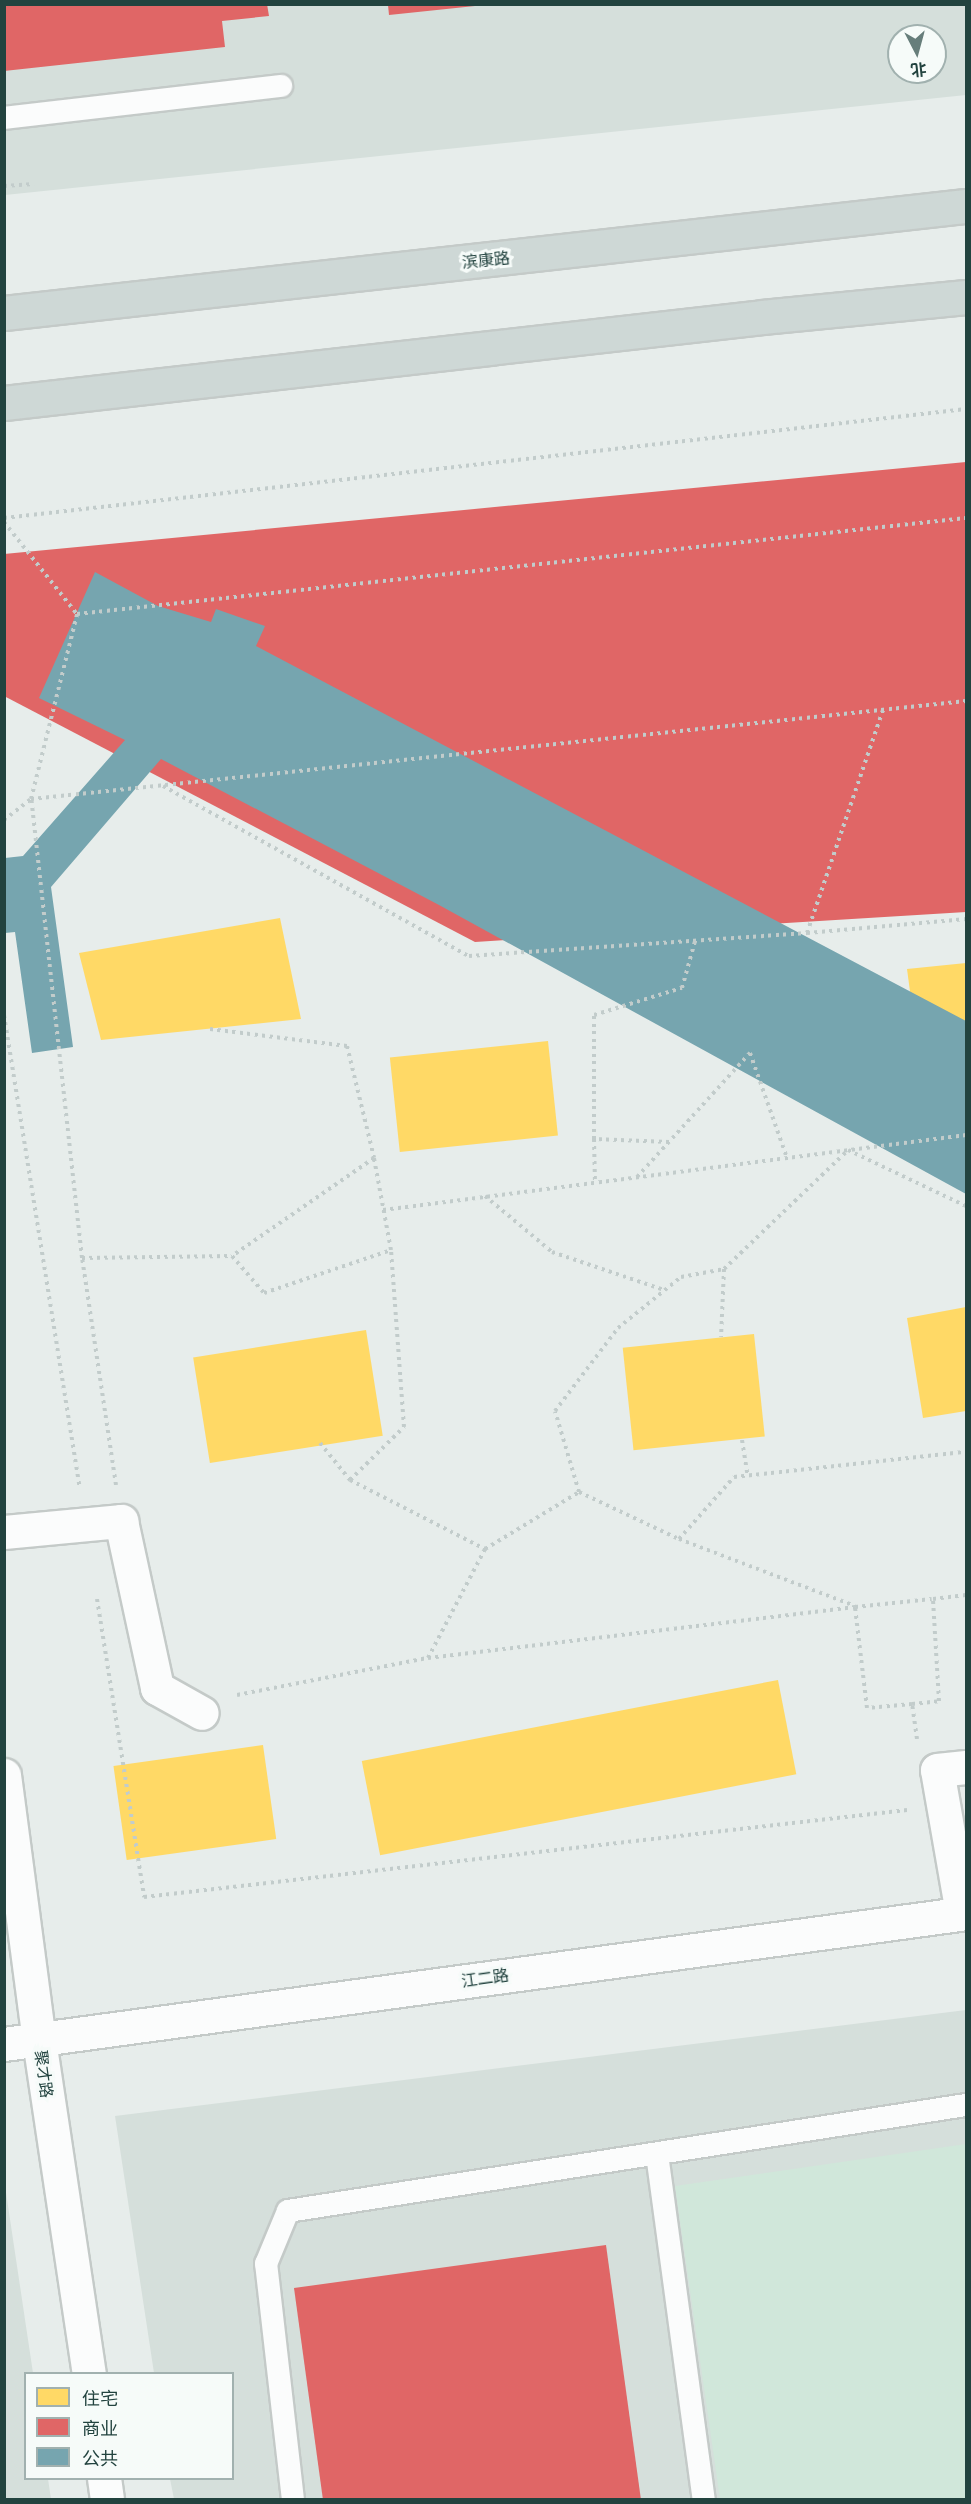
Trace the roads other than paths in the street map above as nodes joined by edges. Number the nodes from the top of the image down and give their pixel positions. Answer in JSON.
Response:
{"nodes":[{"id":1,"x":281,"y":86,"type":"dead end"},
{"id":2,"x":4,"y":118,"type":"edge"},
{"id":3,"x":966,"y":206,"type":"edge"},
{"id":4,"x":966,"y":297,"type":"edge"},
{"id":5,"x":4,"y":313,"type":"edge"},
{"id":6,"x":4,"y":403,"type":"edge"},
{"id":7,"x":4,"y":1532,"type":"edge"},
{"id":8,"x":202,"y":1713,"type":"dead end"},
{"id":9,"x":966,"y":1767,"type":"edge"},
{"id":10,"x":4,"y":1775,"type":"edge"},
{"id":11,"x":964,"y":1913,"type":"edge"},
{"id":12,"x":39,"y":2040,"type":"junction"},
{"id":13,"x":4,"y":2044,"type":"edge"},
{"id":14,"x":966,"y":2105,"type":"edge"},
{"id":15,"x":657,"y":2154,"type":"junction"},
{"id":16,"x":88,"y":2372,"type":"edge"},
{"id":17,"x":104,"y":2480,"type":"edge"},
{"id":18,"x":107,"y":2499,"type":"edge"},
{"id":19,"x":293,"y":2499,"type":"edge"},
{"id":20,"x":704,"y":2499,"type":"edge"}],
"edges":[{"from":1,"to":2,"type":"lane"},
{"from":3,"to":5,"type":"main road","name":"滨康路"},
{"from":4,"to":6,"type":"main road"},
{"from":7,"to":8,"type":"street"},
{"from":9,"to":11,"type":"street"},
{"from":10,"to":12,"type":"street","name":"聚才路"},
{"from":11,"to":12,"type":"street","name":"江二路"},
{"from":12,"to":13,"type":"street","name":"江二路"},
{"from":12,"to":16,"type":"street","name":"聚才路"},
{"from":14,"to":15,"type":"lane"},
{"from":15,"to":19,"type":"lane"},
{"from":15,"to":20,"type":"lane"},
{"from":17,"to":18,"type":"street"}]}
